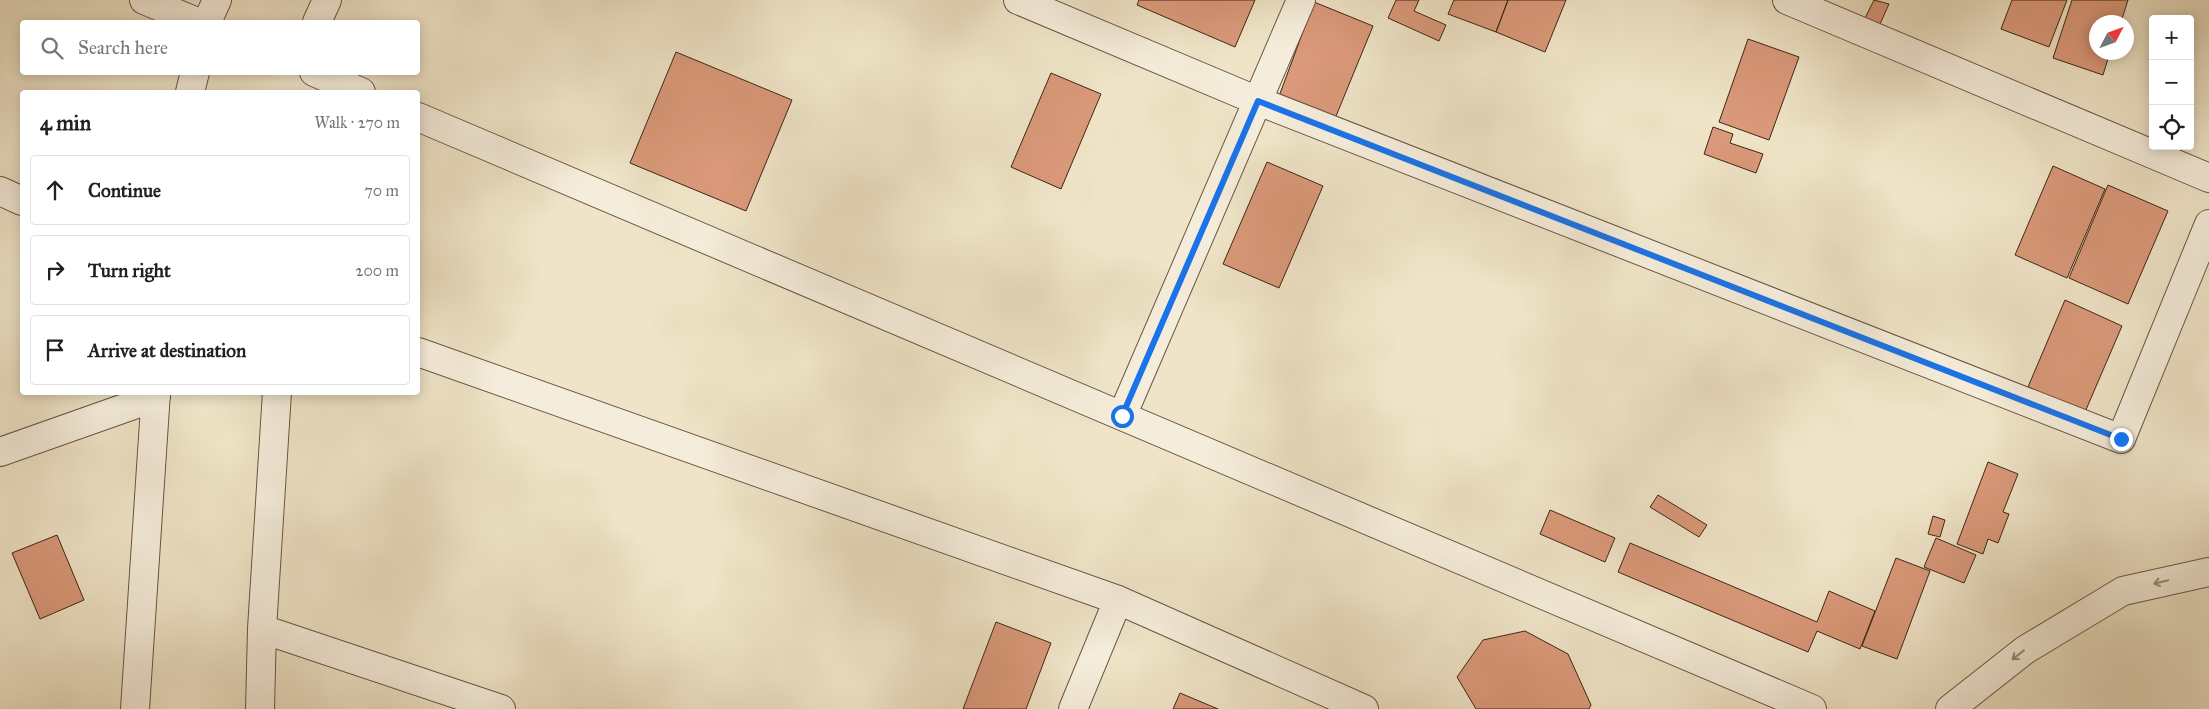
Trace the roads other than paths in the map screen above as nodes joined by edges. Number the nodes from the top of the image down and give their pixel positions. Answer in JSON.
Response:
{"nodes":[{"id":1,"x":144,"y":0,"type":"edge"},
{"id":2,"x":217,"y":0,"type":"edge"},
{"id":3,"x":327,"y":0,"type":"edge"},
{"id":4,"x":1018,"y":0,"type":"edge"},
{"id":5,"x":1301,"y":0,"type":"edge"},
{"id":6,"x":1788,"y":0,"type":"edge"},
{"id":7,"x":192,"y":20,"type":"edge"},
{"id":8,"x":208,"y":20,"type":"edge"},
{"id":9,"x":318,"y":20,"type":"edge"},
{"id":10,"x":194,"y":75,"type":"edge"},
{"id":11,"x":321,"y":75,"type":"edge"},
{"id":12,"x":190,"y":90,"type":"edge"},
{"id":13,"x":356,"y":90,"type":"edge"},
{"id":14,"x":1258,"y":101,"type":"junction"},
{"id":15,"x":420,"y":117,"type":"edge"},
{"id":16,"x":2209,"y":178,"type":"edge"},
{"id":17,"x":0,"y":192,"type":"edge"},
{"id":18,"x":20,"y":200,"type":"edge"},
{"id":19,"x":2209,"y":224,"type":"edge"},
{"id":20,"x":420,"y":353,"type":"edge"},
{"id":21,"x":156,"y":395,"type":"edge"},
{"id":22,"x":277,"y":395,"type":"edge"},
{"id":23,"x":1122,"y":416,"type":"junction"},
{"id":24,"x":0,"y":452,"type":"edge"},
{"id":25,"x":2209,"y":572,"type":"edge"},
{"id":26,"x":1118,"y":600,"type":"junction"},
{"id":27,"x":262,"y":629,"type":"junction"},
{"id":28,"x":135,"y":709,"type":"edge"},
{"id":29,"x":260,"y":709,"type":"edge"},
{"id":30,"x":501,"y":709,"type":"edge"},
{"id":31,"x":1073,"y":709,"type":"edge"},
{"id":32,"x":1364,"y":709,"type":"edge"},
{"id":33,"x":1812,"y":709,"type":"edge"},
{"id":34,"x":1950,"y":709,"type":"edge"}],
"edges":[{"from":1,"to":7,"type":"street"},
{"from":2,"to":8,"type":"street"},
{"from":3,"to":9,"type":"street"},
{"from":4,"to":14,"type":"street"},
{"from":5,"to":14,"type":"street"},
{"from":6,"to":16,"type":"street"},
{"from":10,"to":12,"type":"street"},
{"from":11,"to":13,"type":"street"},
{"from":14,"to":19,"type":"street"},
{"from":14,"to":23,"type":"street"},
{"from":15,"to":23,"type":"street"},
{"from":17,"to":18,"type":"street"},
{"from":20,"to":26,"type":"street"},
{"from":21,"to":24,"type":"street"},
{"from":21,"to":28,"type":"street"},
{"from":22,"to":27,"type":"street"},
{"from":23,"to":33,"type":"street"},
{"from":25,"to":34,"type":"street","one_way":true},
{"from":26,"to":31,"type":"street"},
{"from":26,"to":32,"type":"street"},
{"from":27,"to":29,"type":"street"},
{"from":27,"to":30,"type":"street"}]}
